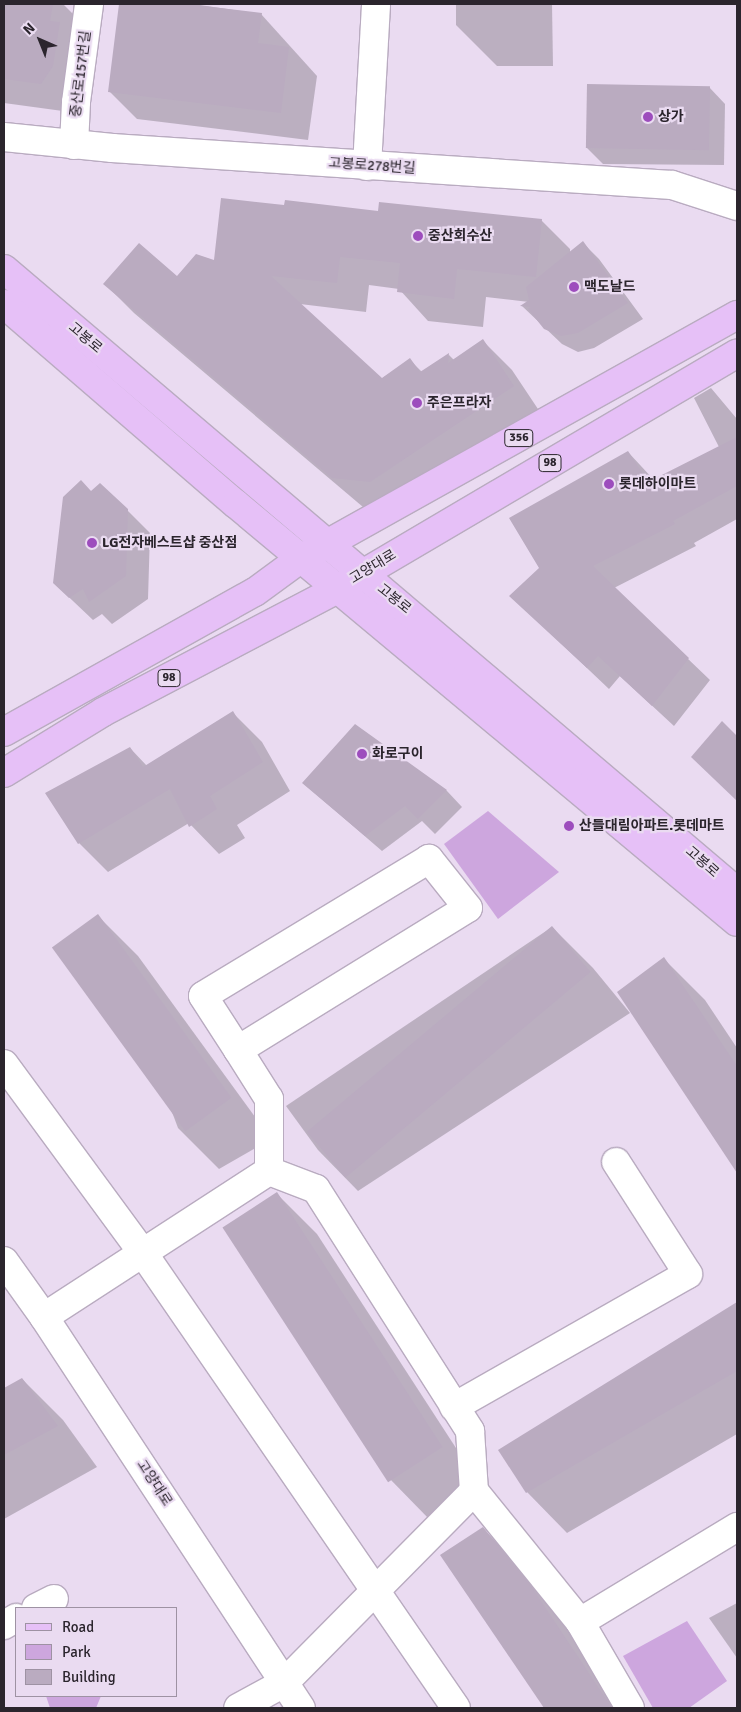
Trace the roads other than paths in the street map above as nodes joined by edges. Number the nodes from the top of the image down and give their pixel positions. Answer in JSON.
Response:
{"nodes":[{"id":1,"x":89,"y":4,"type":"edge"},
{"id":2,"x":376,"y":4,"type":"edge"},
{"id":3,"x":4,"y":137,"type":"edge"},
{"id":4,"x":74,"y":145,"type":"junction"},
{"id":5,"x":367,"y":166,"type":"junction"},
{"id":6,"x":737,"y":206,"type":"edge"},
{"id":7,"x":4,"y":269,"type":"edge"},
{"id":8,"x":4,"y":304,"type":"edge"},
{"id":9,"x":737,"y":315,"type":"edge"},
{"id":10,"x":737,"y":353,"type":"edge"},
{"id":11,"x":328,"y":544,"type":"junction"},
{"id":12,"x":300,"y":559,"type":"junction"},
{"id":13,"x":362,"y":573,"type":"junction"},
{"id":14,"x":336,"y":589,"type":"junction"},
{"id":15,"x":4,"y":732,"type":"edge"},
{"id":16,"x":4,"y":773,"type":"edge"},
{"id":17,"x":737,"y":892,"type":"edge"},
{"id":18,"x":737,"y":922,"type":"edge"},
{"id":19,"x":238,"y":1050,"type":"junction"},
{"id":20,"x":4,"y":1064,"type":"edge"},
{"id":21,"x":616,"y":1162,"type":"dead end"},
{"id":22,"x":269,"y":1171,"type":"junction"},
{"id":23,"x":143,"y":1253,"type":"junction"},
{"id":24,"x":4,"y":1261,"type":"edge"},
{"id":25,"x":44,"y":1317,"type":"junction"},
{"id":26,"x":454,"y":1407,"type":"junction"},
{"id":27,"x":474,"y":1491,"type":"junction"},
{"id":28,"x":737,"y":1527,"type":"edge"},
{"id":29,"x":378,"y":1591,"type":"junction"},
{"id":30,"x":15,"y":1619,"type":"edge"},
{"id":31,"x":580,"y":1622,"type":"junction"},
{"id":32,"x":4,"y":1625,"type":"edge"},
{"id":33,"x":284,"y":1683,"type":"junction"},
{"id":34,"x":238,"y":1708,"type":"edge"},
{"id":35,"x":301,"y":1708,"type":"edge"},
{"id":36,"x":456,"y":1708,"type":"edge"},
{"id":37,"x":630,"y":1708,"type":"edge"}],
"edges":[{"from":1,"to":4,"type":"street","name":"중산로157번길"},
{"from":2,"to":5,"type":"street"},
{"from":3,"to":4,"type":"street","name":"고봉로278번길"},
{"from":4,"to":5,"type":"street","name":"고봉로278번길"},
{"from":5,"to":6,"type":"street","name":"고봉로278번길"},
{"from":7,"to":11,"type":"main road","name":"고봉로"},
{"from":8,"to":12,"type":"main road","name":"고봉로"},
{"from":9,"to":11,"type":"main road","number":"356"},
{"from":10,"to":13,"type":"main road","name":"고양대로","number":"98"},
{"from":11,"to":12,"type":"main road","number":"356"},
{"from":11,"to":13,"type":"main road","name":"고봉로"},
{"from":12,"to":14,"type":"main road","name":"고봉로"},
{"from":12,"to":15,"type":"main road","number":"98"},
{"from":13,"to":14,"type":"main road","name":"고양대로","number":"98"},
{"from":13,"to":17,"type":"main road","name":"고봉로"},
{"from":14,"to":16,"type":"main road","name":"고양대로","number":"98"},
{"from":14,"to":18,"type":"main road","name":"고봉로"},
{"from":19,"to":19,"type":"street"},
{"from":19,"to":22,"type":"street"},
{"from":20,"to":23,"type":"street"},
{"from":21,"to":26,"type":"street"},
{"from":22,"to":23,"type":"street"},
{"from":22,"to":26,"type":"street"},
{"from":23,"to":25,"type":"street"},
{"from":23,"to":29,"type":"street"},
{"from":24,"to":25,"type":"street","name":"고양대로"},
{"from":25,"to":33,"type":"street","name":"고양대로"},
{"from":26,"to":27,"type":"street"},
{"from":27,"to":29,"type":"street"},
{"from":27,"to":31,"type":"street"},
{"from":28,"to":31,"type":"street"},
{"from":29,"to":33,"type":"street"},
{"from":29,"to":36,"type":"street"},
{"from":30,"to":32,"type":"street"},
{"from":31,"to":37,"type":"street"},
{"from":33,"to":34,"type":"street"},
{"from":33,"to":35,"type":"street","name":"고양대로"}]}
